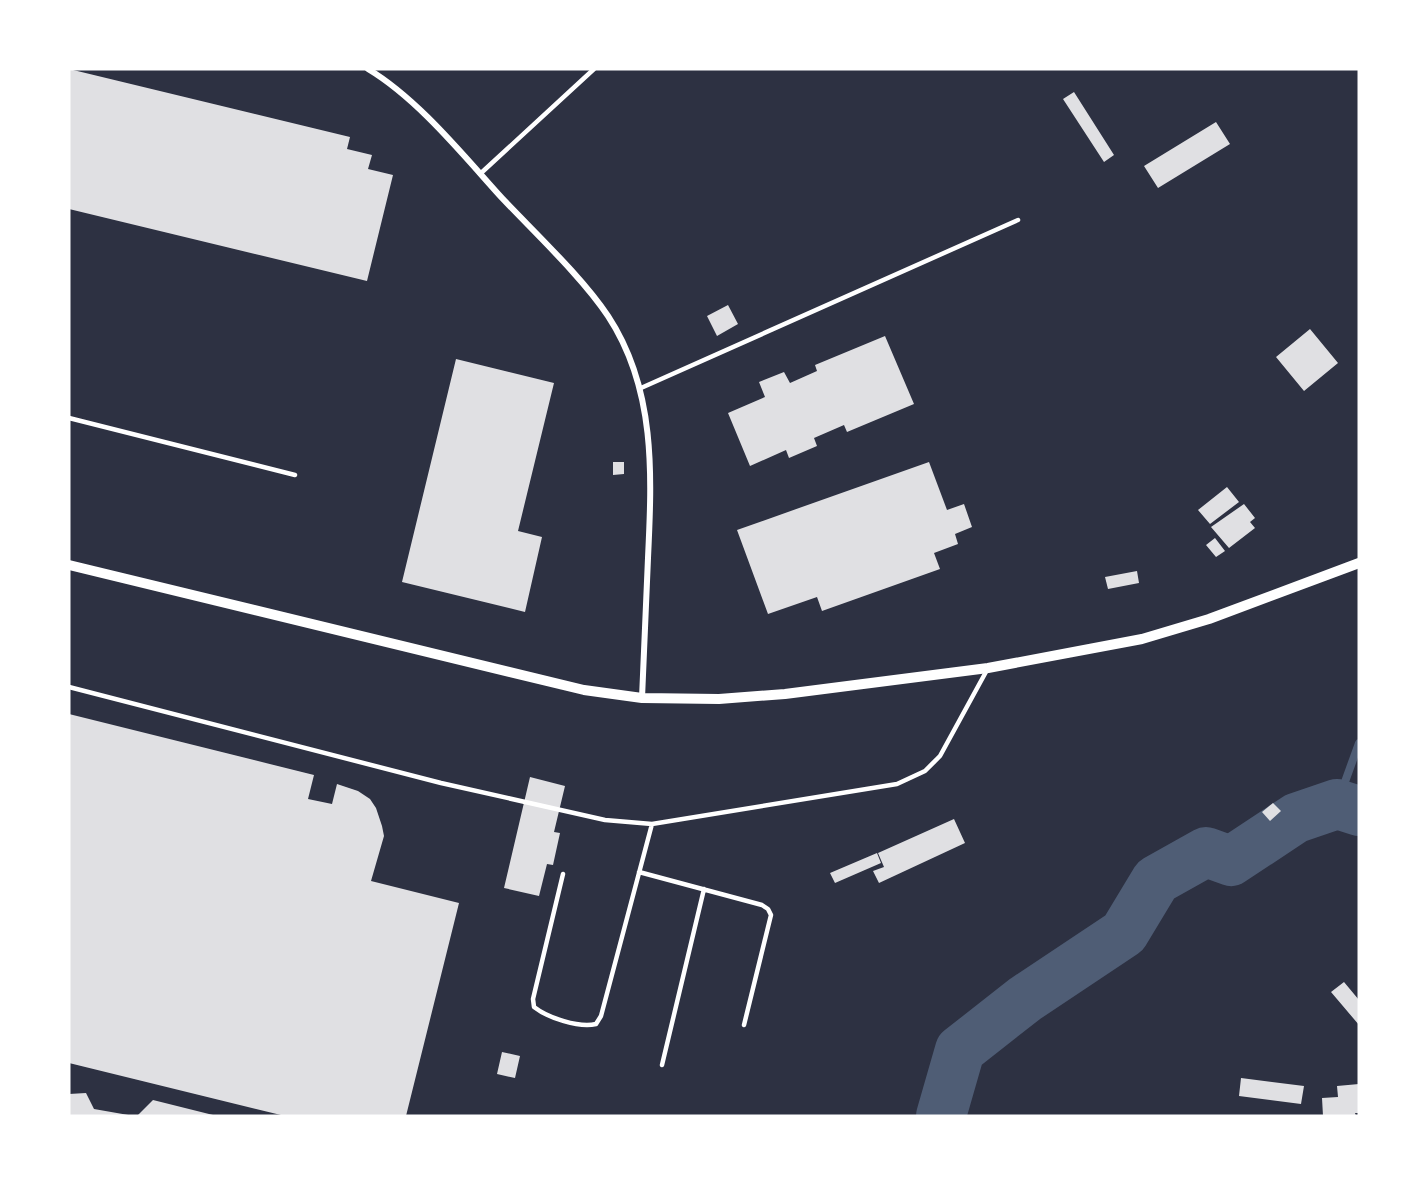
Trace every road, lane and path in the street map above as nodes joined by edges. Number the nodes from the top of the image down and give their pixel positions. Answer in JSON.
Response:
{"nodes":[{"id":1,"x":368,"y":69,"type":"edge"},
{"id":2,"x":594,"y":69,"type":"edge"},
{"id":3,"x":480,"y":174,"type":"junction"},
{"id":4,"x":1018,"y":220,"type":"dead end"},
{"id":5,"x":641,"y":388,"type":"junction"},
{"id":6,"x":69,"y":418,"type":"edge"},
{"id":7,"x":295,"y":474,"type":"dead end"},
{"id":8,"x":1359,"y":563,"type":"edge"},
{"id":9,"x":69,"y":564,"type":"edge"},
{"id":10,"x":988,"y":668,"type":"junction"},
{"id":11,"x":69,"y":687,"type":"edge"},
{"id":12,"x":642,"y":698,"type":"junction"},
{"id":13,"x":652,"y":824,"type":"junction"},
{"id":14,"x":639,"y":872,"type":"junction"},
{"id":15,"x":563,"y":874,"type":"dead end"},
{"id":16,"x":704,"y":889,"type":"junction"},
{"id":17,"x":744,"y":1025,"type":"dead end"},
{"id":18,"x":662,"y":1065,"type":"dead end"}],
"edges":[{"from":1,"to":3,"type":"street"},
{"from":2,"to":3,"type":"lane"},
{"from":3,"to":5,"type":"street"},
{"from":4,"to":5,"type":"lane"},
{"from":5,"to":12,"type":"street"},
{"from":6,"to":7,"type":"lane"},
{"from":8,"to":10,"type":"street"},
{"from":9,"to":12,"type":"street"},
{"from":10,"to":12,"type":"street"},
{"from":10,"to":13,"type":"lane"},
{"from":11,"to":13,"type":"lane"},
{"from":13,"to":14,"type":"lane"},
{"from":14,"to":15,"type":"lane"},
{"from":14,"to":16,"type":"lane"},
{"from":16,"to":17,"type":"lane"},
{"from":16,"to":18,"type":"lane"}]}
